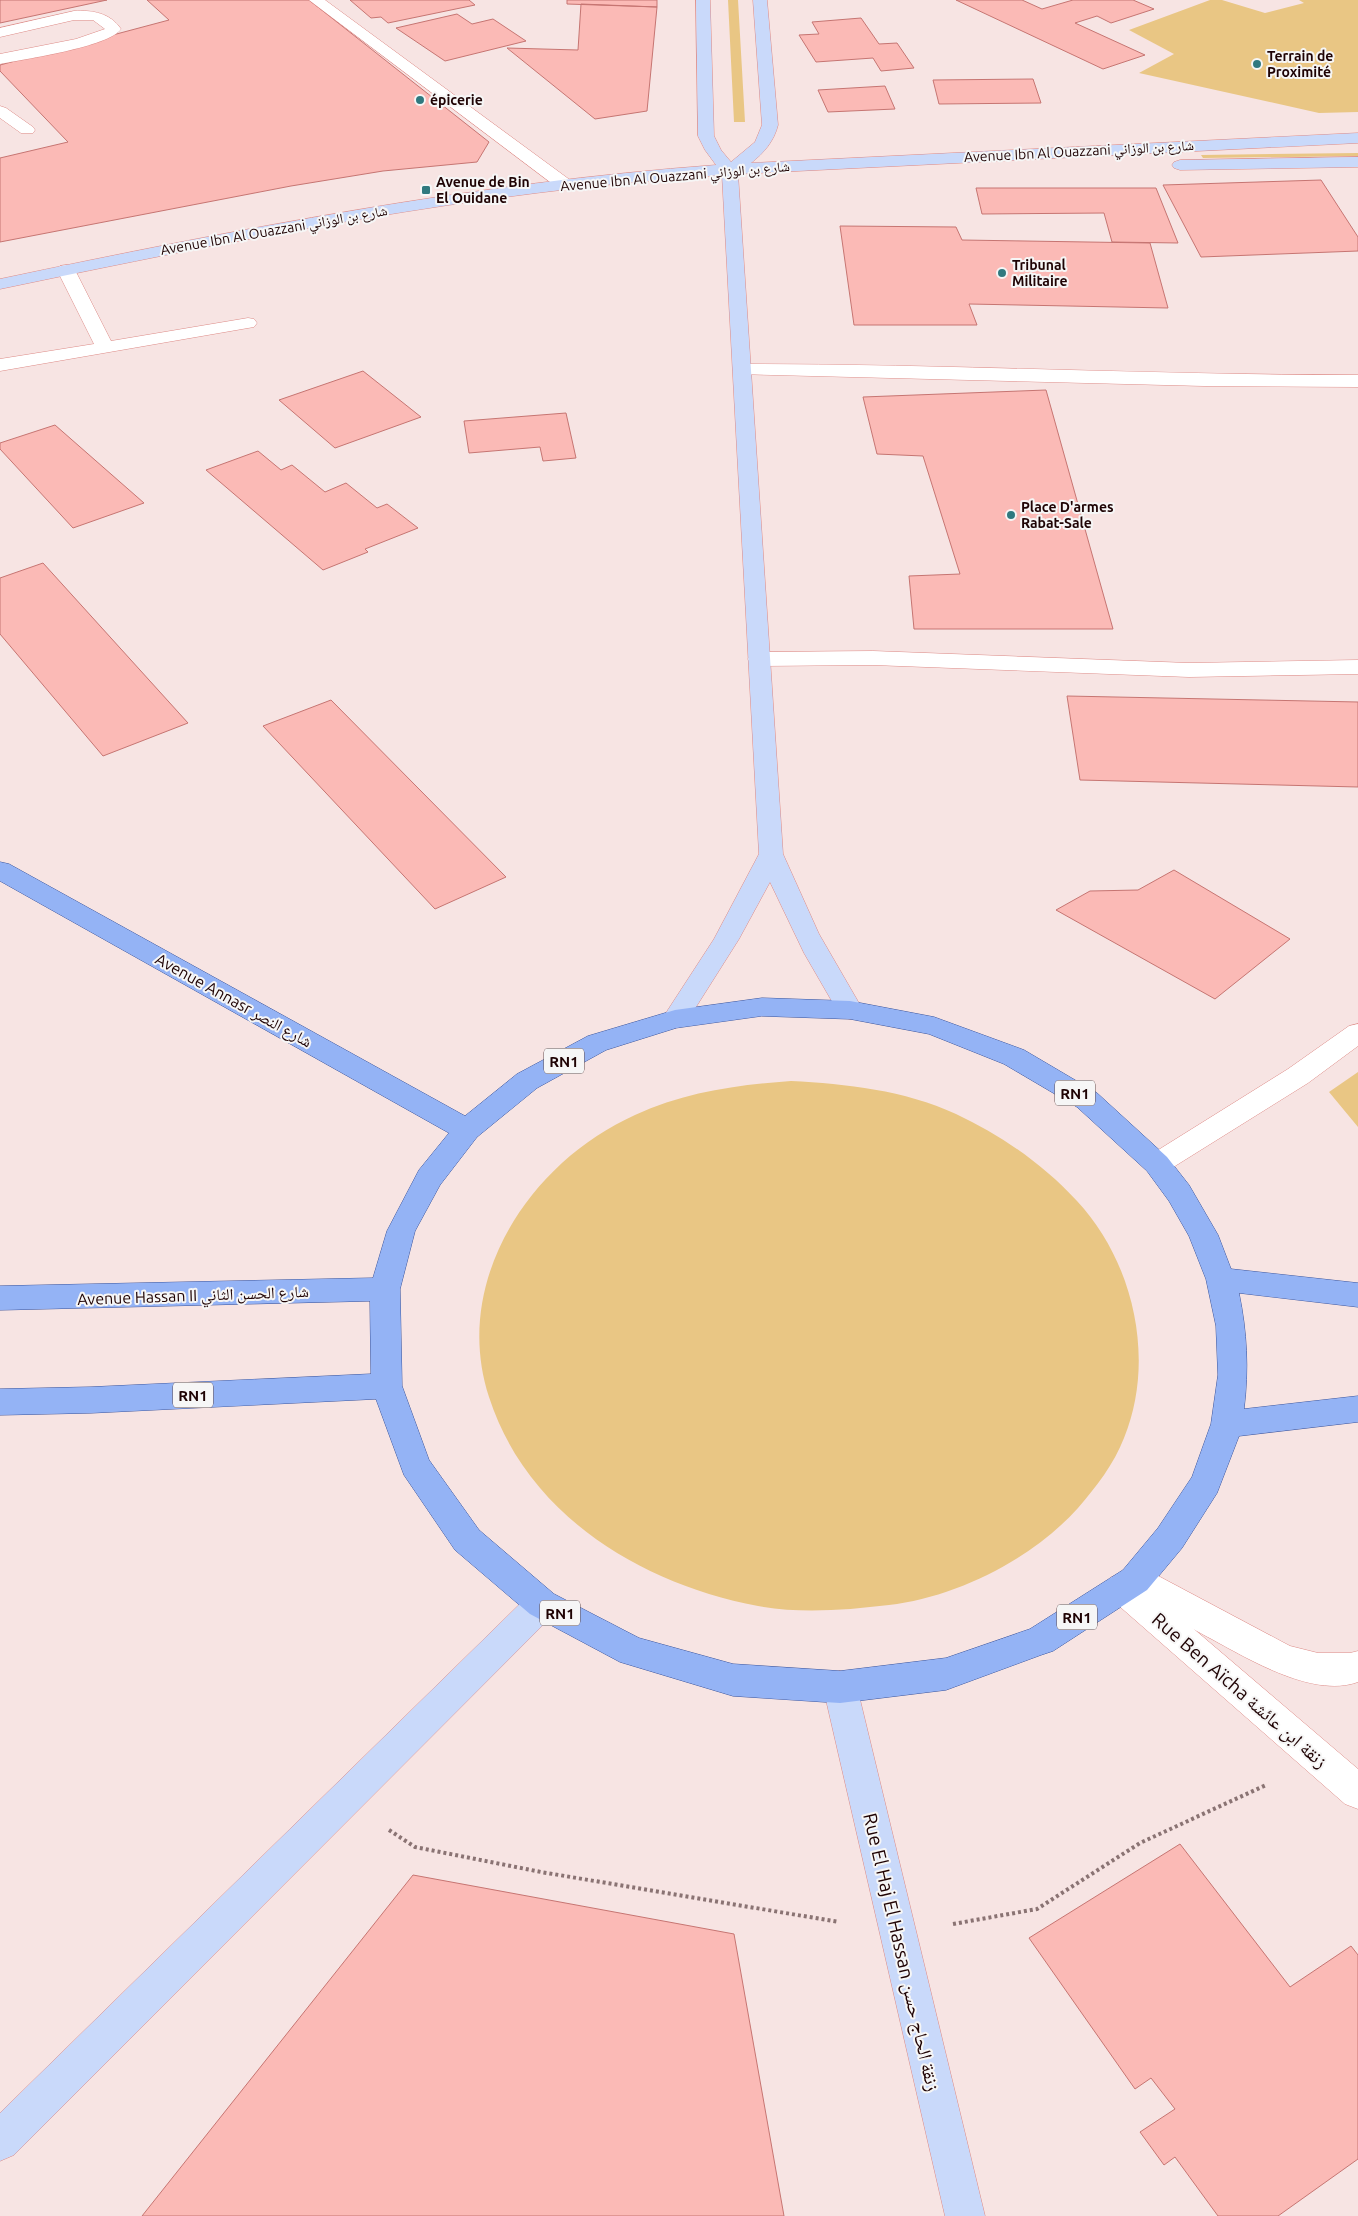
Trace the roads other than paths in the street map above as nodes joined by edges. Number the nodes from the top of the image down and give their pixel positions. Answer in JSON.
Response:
{"nodes":[{"id":1,"x":316,"y":0,"type":"edge"},
{"id":2,"x":703,"y":0,"type":"edge"},
{"id":3,"x":760,"y":0,"type":"edge"},
{"id":4,"x":0,"y":33,"type":"edge"},
{"id":5,"x":0,"y":59,"type":"edge"},
{"id":6,"x":0,"y":111,"type":"edge"},
{"id":7,"x":26,"y":130,"type":"dead end"},
{"id":8,"x":1358,"y":138,"type":"edge"},
{"id":9,"x":871,"y":162,"type":"junction"},
{"id":10,"x":1358,"y":162,"type":"edge"},
{"id":11,"x":1167,"y":165,"type":"dead end"},
{"id":12,"x":1074,"y":167,"type":"dead end"},
{"id":13,"x":730,"y":170,"type":"junction"},
{"id":14,"x":564,"y":184,"type":"junction"},
{"id":15,"x":66,"y":270,"type":"junction"},
{"id":16,"x":0,"y":284,"type":"edge"},
{"id":17,"x":248,"y":323,"type":"dead end"},
{"id":18,"x":106,"y":347,"type":"junction"},
{"id":19,"x":0,"y":365,"type":"edge"},
{"id":20,"x":742,"y":370,"type":"junction"},
{"id":21,"x":1358,"y":381,"type":"edge"},
{"id":22,"x":759,"y":659,"type":"junction"},
{"id":23,"x":1358,"y":667,"type":"edge"},
{"id":24,"x":771,"y":854,"type":"junction"},
{"id":25,"x":0,"y":870,"type":"edge"},
{"id":26,"x":850,"y":1010,"type":"junction"},
{"id":27,"x":674,"y":1019,"type":"junction"},
{"id":28,"x":1358,"y":1032,"type":"edge"},
{"id":29,"x":467,"y":1130,"type":"junction"},
{"id":30,"x":1157,"y":1164,"type":"junction"},
{"id":31,"x":1221,"y":1279,"type":"junction"},
{"id":32,"x":385,"y":1289,"type":"junction"},
{"id":33,"x":1358,"y":1295,"type":"edge"},
{"id":34,"x":0,"y":1298,"type":"edge"},
{"id":35,"x":387,"y":1386,"type":"junction"},
{"id":36,"x":0,"y":1402,"type":"edge"},
{"id":37,"x":1358,"y":1409,"type":"edge"},
{"id":38,"x":1227,"y":1424,"type":"junction"},
{"id":39,"x":1128,"y":1584,"type":"junction"},
{"id":40,"x":542,"y":1604,"type":"junction"},
{"id":41,"x":1358,"y":1666,"type":"edge"},
{"id":42,"x":840,"y":1688,"type":"junction"},
{"id":43,"x":1358,"y":1792,"type":"edge"},
{"id":44,"x":0,"y":2141,"type":"edge"},
{"id":45,"x":965,"y":2216,"type":"edge"}],
"edges":[{"from":1,"to":14,"type":"street"},
{"from":2,"to":13,"type":"main road"},
{"from":3,"to":13,"type":"main road"},
{"from":4,"to":5,"type":"street"},
{"from":6,"to":7,"type":"street"},
{"from":8,"to":9,"type":"main road","name":"Avenue Ibn Al Ouazzani شارع بن الوزاني"},
{"from":9,"to":12,"type":"main road"},
{"from":9,"to":13,"type":"main road","name":"Avenue Ibn Al Ouazzani شارع بن الوزاني"},
{"from":10,"to":11,"type":"main road"},
{"from":13,"to":14,"type":"main road","name":"Avenue Ibn Al Ouazzani شارع بن الوزاني"},
{"from":13,"to":20,"type":"main road"},
{"from":14,"to":15,"type":"main road","name":"Avenue Ibn Al Ouazzani شارع بن الوزاني"},
{"from":15,"to":16,"type":"main road","name":"Avenue Ibn Al Ouazzani شارع بن الوزاني"},
{"from":15,"to":18,"type":"street"},
{"from":17,"to":18,"type":"street"},
{"from":18,"to":19,"type":"street"},
{"from":20,"to":21,"type":"street"},
{"from":20,"to":22,"type":"main road"},
{"from":22,"to":23,"type":"street"},
{"from":22,"to":24,"type":"main road"},
{"from":24,"to":26,"type":"main road"},
{"from":24,"to":27,"type":"main road"},
{"from":25,"to":29,"type":"main road","name":"Avenue Annasr شارع النصر"},
{"from":26,"to":27,"type":"main road","number":"RN1"},
{"from":26,"to":30,"type":"main road","number":"RN1"},
{"from":27,"to":29,"type":"main road","number":"RN1"},
{"from":28,"to":30,"type":"street"},
{"from":29,"to":32,"type":"main road","number":"RN1"},
{"from":30,"to":31,"type":"main road","number":"RN1"},
{"from":31,"to":33,"type":"main road"},
{"from":31,"to":38,"type":"main road","number":"RN1"},
{"from":32,"to":34,"type":"main road","name":"Avenue Hassan II شارع الحسن الثاني"},
{"from":32,"to":35,"type":"main road","number":"RN1"},
{"from":35,"to":36,"type":"main road","number":"RN1"},
{"from":35,"to":40,"type":"main road","number":"RN1"},
{"from":37,"to":38,"type":"main road"},
{"from":38,"to":39,"type":"main road","number":"RN1"},
{"from":39,"to":41,"type":"street"},
{"from":39,"to":42,"type":"main road","number":"RN1"},
{"from":39,"to":43,"type":"street","name":"Rue Ben Aïcha زنقة ابن عائشة"},
{"from":40,"to":42,"type":"main road","number":"RN1"},
{"from":40,"to":44,"type":"main road"},
{"from":42,"to":45,"type":"main road","name":"Rue El Haj El Hassan زنقة الحاج حسن"}]}
